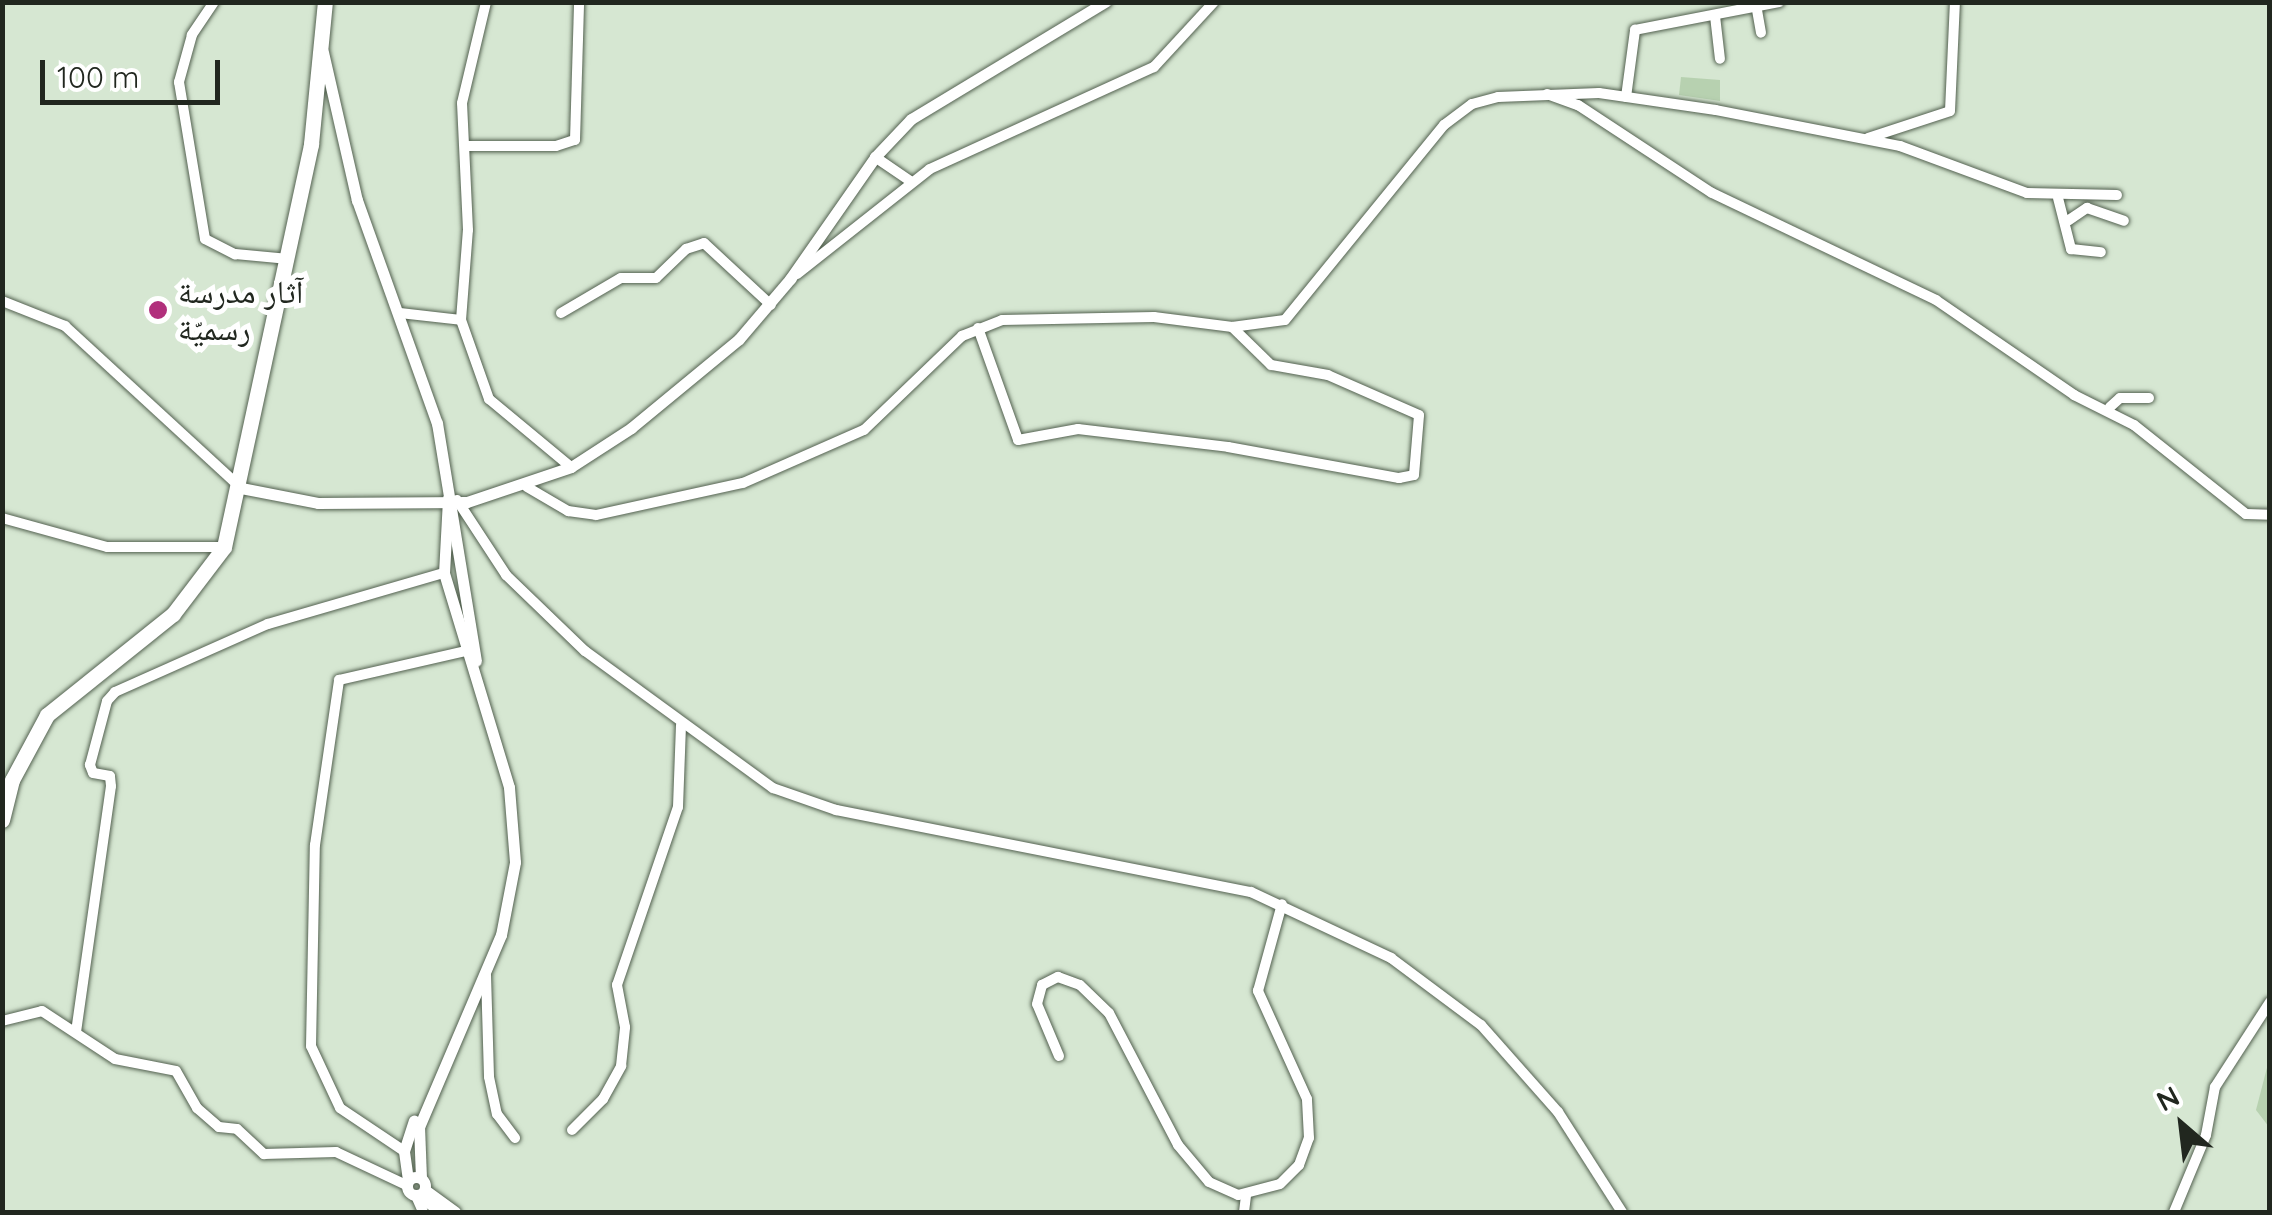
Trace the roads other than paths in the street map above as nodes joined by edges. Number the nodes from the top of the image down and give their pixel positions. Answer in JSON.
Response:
{"nodes":[{"id":1,"x":214,"y":2,"type":"edge"},
{"id":2,"x":324,"y":2,"type":"edge"},
{"id":3,"x":486,"y":2,"type":"edge"},
{"id":4,"x":579,"y":2,"type":"edge"},
{"id":5,"x":1106,"y":2,"type":"edge"},
{"id":6,"x":1214,"y":2,"type":"edge"},
{"id":7,"x":1779,"y":2,"type":"edge"},
{"id":8,"x":1955,"y":2,"type":"edge"},
{"id":9,"x":1756,"y":10,"type":"junction"},
{"id":10,"x":1715,"y":16,"type":"junction"},
{"id":11,"x":1761,"y":33,"type":"dead end"},
{"id":12,"x":324,"y":52,"type":"junction"},
{"id":13,"x":1720,"y":59,"type":"dead end"},
{"id":14,"x":1542,"y":93,"type":"junction"},
{"id":15,"x":1626,"y":97,"type":"junction"},
{"id":16,"x":1868,"y":138,"type":"junction"},
{"id":17,"x":465,"y":146,"type":"junction"},
{"id":18,"x":875,"y":157,"type":"junction"},
{"id":19,"x":910,"y":182,"type":"junction"},
{"id":20,"x":2117,"y":195,"type":"dead end"},
{"id":21,"x":2058,"y":198,"type":"junction"},
{"id":22,"x":2069,"y":220,"type":"junction"},
{"id":23,"x":2124,"y":221,"type":"dead end"},
{"id":24,"x":2102,"y":252,"type":"dead end"},
{"id":25,"x":289,"y":259,"type":"junction"},
{"id":26,"x":790,"y":279,"type":"junction"},
{"id":27,"x":2,"y":301,"type":"edge"},
{"id":28,"x":771,"y":306,"type":"junction"},
{"id":29,"x":400,"y":312,"type":"junction"},
{"id":30,"x":561,"y":314,"type":"dead end"},
{"id":31,"x":461,"y":320,"type":"junction"},
{"id":32,"x":978,"y":328,"type":"junction"},
{"id":33,"x":1232,"y":328,"type":"junction"},
{"id":34,"x":2149,"y":398,"type":"dead end"},
{"id":35,"x":2110,"y":407,"type":"dead end"},
{"id":36,"x":571,"y":467,"type":"junction"},
{"id":37,"x":528,"y":487,"type":"junction"},
{"id":38,"x":241,"y":488,"type":"junction"},
{"id":39,"x":453,"y":499,"type":"junction"},
{"id":40,"x":2270,"y":516,"type":"edge"},
{"id":41,"x":2,"y":518,"type":"edge"},
{"id":42,"x":224,"y":548,"type":"junction"},
{"id":43,"x":444,"y":573,"type":"junction"},
{"id":44,"x":466,"y":651,"type":"junction"},
{"id":45,"x":476,"y":671,"type":"junction"},
{"id":46,"x":681,"y":725,"type":"junction"},
{"id":47,"x":2,"y":820,"type":"edge"},
{"id":48,"x":1282,"y":904,"type":"junction"},
{"id":49,"x":486,"y":974,"type":"junction"},
{"id":50,"x":2270,"y":1002,"type":"edge"},
{"id":51,"x":2,"y":1020,"type":"edge"},
{"id":52,"x":76,"y":1032,"type":"junction"},
{"id":53,"x":1059,"y":1056,"type":"dead end"},
{"id":54,"x":440,"y":1074,"type":"junction"},
{"id":55,"x":572,"y":1130,"type":"dead end"},
{"id":56,"x":515,"y":1138,"type":"dead end"},
{"id":57,"x":404,"y":1151,"type":"junction"},
{"id":58,"x":415,"y":1188,"type":"junction"},
{"id":59,"x":1246,"y":1195,"type":"junction"},
{"id":60,"x":414,"y":1212,"type":"edge"},
{"id":61,"x":423,"y":1212,"type":"edge"},
{"id":62,"x":441,"y":1212,"type":"edge"},
{"id":63,"x":455,"y":1212,"type":"edge"},
{"id":64,"x":1244,"y":1212,"type":"edge"},
{"id":65,"x":1622,"y":1212,"type":"edge"},
{"id":66,"x":2174,"y":1212,"type":"edge"}],
"edges":[{"from":1,"to":25,"type":"street"},
{"from":2,"to":12,"type":"main road"},
{"from":3,"to":17,"type":"street"},
{"from":4,"to":17,"type":"street"},
{"from":5,"to":18,"type":"street"},
{"from":6,"to":19,"type":"street"},
{"from":7,"to":9,"type":"street"},
{"from":8,"to":16,"type":"street"},
{"from":9,"to":10,"type":"street"},
{"from":9,"to":11,"type":"street"},
{"from":10,"to":13,"type":"street"},
{"from":10,"to":15,"type":"street"},
{"from":12,"to":25,"type":"main road"},
{"from":12,"to":29,"type":"street"},
{"from":14,"to":15,"type":"street"},
{"from":14,"to":33,"type":"street"},
{"from":14,"to":40,"type":"street"},
{"from":15,"to":16,"type":"street"},
{"from":16,"to":21,"type":"street"},
{"from":17,"to":31,"type":"street"},
{"from":18,"to":19,"type":"street"},
{"from":18,"to":26,"type":"street"},
{"from":19,"to":26,"type":"street"},
{"from":20,"to":21,"type":"street"},
{"from":21,"to":22,"type":"street"},
{"from":22,"to":23,"type":"street"},
{"from":22,"to":24,"type":"street"},
{"from":25,"to":38,"type":"main road"},
{"from":26,"to":28,"type":"street"},
{"from":27,"to":38,"type":"street"},
{"from":28,"to":30,"type":"street"},
{"from":28,"to":36,"type":"street"},
{"from":29,"to":31,"type":"street"},
{"from":29,"to":39,"type":"street"},
{"from":31,"to":36,"type":"street"},
{"from":32,"to":33,"type":"street"},
{"from":32,"to":33,"type":"street"},
{"from":32,"to":37,"type":"street"},
{"from":34,"to":35,"type":"street"},
{"from":36,"to":37,"type":"street"},
{"from":37,"to":39,"type":"street"},
{"from":38,"to":39,"type":"street"},
{"from":38,"to":42,"type":"main road"},
{"from":39,"to":43,"type":"street"},
{"from":39,"to":45,"type":"street"},
{"from":39,"to":46,"type":"street"},
{"from":41,"to":42,"type":"street"},
{"from":42,"to":47,"type":"main road"},
{"from":43,"to":44,"type":"street"},
{"from":43,"to":52,"type":"street"},
{"from":44,"to":45,"type":"street"},
{"from":44,"to":57,"type":"street"},
{"from":45,"to":49,"type":"street"},
{"from":46,"to":48,"type":"street"},
{"from":46,"to":55,"type":"street"},
{"from":48,"to":59,"type":"street"},
{"from":48,"to":65,"type":"street"},
{"from":49,"to":54,"type":"street"},
{"from":49,"to":56,"type":"street"},
{"from":50,"to":66,"type":"street"},
{"from":51,"to":52,"type":"street"},
{"from":52,"to":58,"type":"street"},
{"from":53,"to":59,"type":"street"},
{"from":54,"to":57,"type":"street"},
{"from":54,"to":58,"type":"street"},
{"from":57,"to":58,"type":"street"},
{"from":58,"to":60,"type":"street"},
{"from":58,"to":61,"type":"street"},
{"from":58,"to":62,"type":"street"},
{"from":58,"to":63,"type":"street"},
{"from":59,"to":64,"type":"street"}]}
